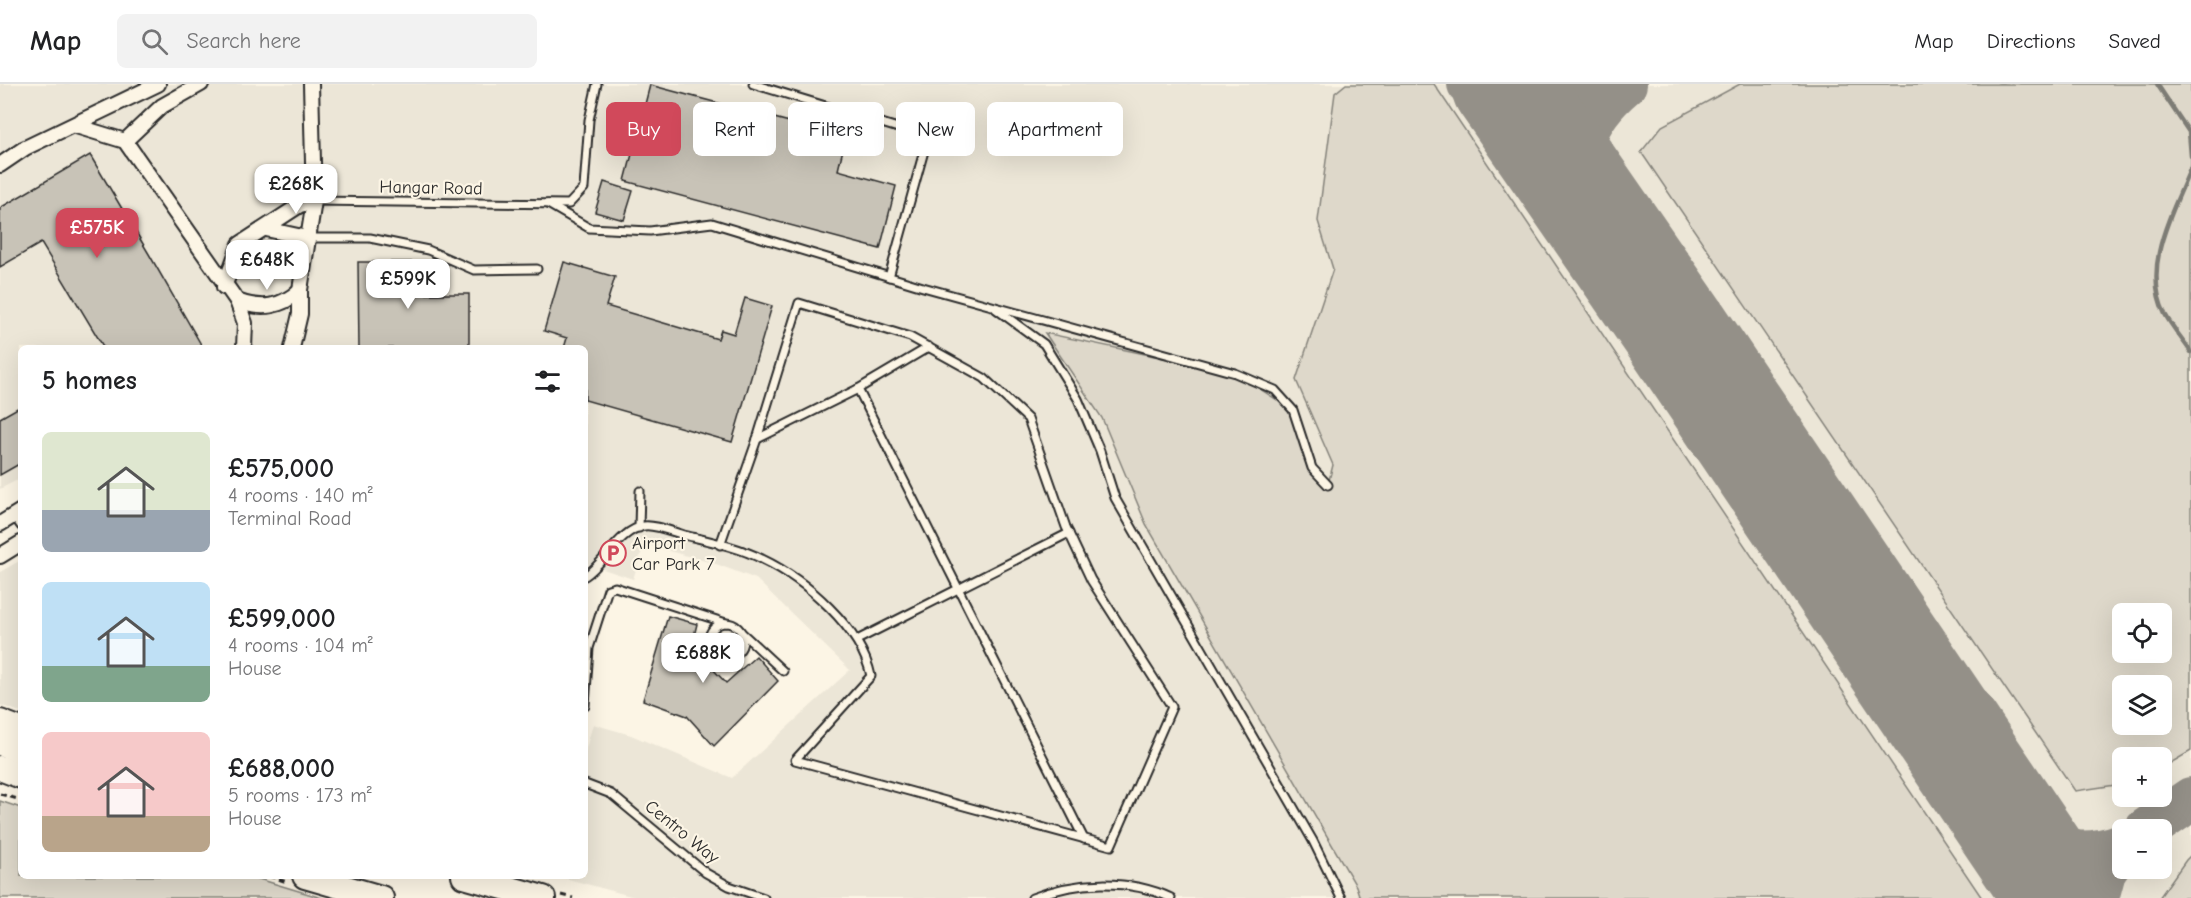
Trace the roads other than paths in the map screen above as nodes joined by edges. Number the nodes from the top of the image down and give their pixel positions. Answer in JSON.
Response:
{"nodes":[{"id":1,"x":158,"y":84,"type":"edge"},
{"id":2,"x":201,"y":84,"type":"edge"},
{"id":3,"x":311,"y":84,"type":"edge"},
{"id":4,"x":597,"y":84,"type":"edge"},
{"id":5,"x":753,"y":84,"type":"edge"},
{"id":6,"x":76,"y":126,"type":"junction"},
{"id":7,"x":125,"y":141,"type":"junction"},
{"id":8,"x":0,"y":165,"type":"edge"},
{"id":9,"x":314,"y":201,"type":"junction"},
{"id":10,"x":548,"y":204,"type":"junction"},
{"id":11,"x":266,"y":229,"type":"junction"},
{"id":12,"x":307,"y":238,"type":"junction"},
{"id":13,"x":537,"y":269,"type":"dead end"},
{"id":14,"x":889,"y":277,"type":"junction"},
{"id":15,"x":224,"y":287,"type":"junction"},
{"id":16,"x":300,"y":290,"type":"junction"},
{"id":17,"x":237,"y":301,"type":"junction"},
{"id":18,"x":992,"y":306,"type":"junction"},
{"id":19,"x":244,"y":345,"type":"edge"},
{"id":20,"x":293,"y":345,"type":"edge"},
{"id":21,"x":929,"y":347,"type":"junction"},
{"id":22,"x":858,"y":389,"type":"junction"},
{"id":23,"x":757,"y":439,"type":"junction"},
{"id":24,"x":1328,"y":485,"type":"dead end"},
{"id":25,"x":640,"y":491,"type":"dead end"},
{"id":26,"x":18,"y":518,"type":"edge"},
{"id":27,"x":0,"y":524,"type":"edge"},
{"id":28,"x":639,"y":528,"type":"junction"},
{"id":29,"x":1069,"y":533,"type":"junction"},
{"id":30,"x":18,"y":545,"type":"edge"},
{"id":31,"x":720,"y":545,"type":"junction"},
{"id":32,"x":0,"y":556,"type":"edge"},
{"id":33,"x":588,"y":573,"type":"edge"},
{"id":34,"x":958,"y":588,"type":"junction"},
{"id":35,"x":726,"y":623,"type":"junction"},
{"id":36,"x":740,"y":631,"type":"junction"},
{"id":37,"x":857,"y":640,"type":"junction"},
{"id":38,"x":783,"y":671,"type":"dead end"},
{"id":39,"x":588,"y":685,"type":"edge"},
{"id":40,"x":0,"y":722,"type":"edge"},
{"id":41,"x":18,"y":729,"type":"edge"},
{"id":42,"x":0,"y":743,"type":"edge"},
{"id":43,"x":18,"y":750,"type":"edge"},
{"id":44,"x":0,"y":768,"type":"edge"},
{"id":45,"x":18,"y":775,"type":"edge"},
{"id":46,"x":588,"y":785,"type":"edge"},
{"id":47,"x":1084,"y":839,"type":"junction"},
{"id":48,"x":315,"y":879,"type":"edge"},
{"id":49,"x":475,"y":879,"type":"edge"},
{"id":50,"x":381,"y":898,"type":"edge"},
{"id":51,"x":543,"y":898,"type":"edge"},
{"id":52,"x":764,"y":898,"type":"edge"},
{"id":53,"x":1032,"y":898,"type":"edge"},
{"id":54,"x":1171,"y":898,"type":"edge"},
{"id":55,"x":1341,"y":898,"type":"edge"}],
"edges":[{"from":1,"to":6,"type":"street"},
{"from":2,"to":7,"type":"street"},
{"from":3,"to":9,"type":"street"},
{"from":4,"to":10,"type":"lane","name":"Hangar Road"},
{"from":5,"to":14,"type":"lane"},
{"from":6,"to":7,"type":"street"},
{"from":6,"to":8,"type":"street"},
{"from":7,"to":15,"type":"street"},
{"from":9,"to":10,"type":"lane","name":"Hangar Road"},
{"from":9,"to":11,"type":"street"},
{"from":9,"to":12,"type":"street"},
{"from":10,"to":14,"type":"lane"},
{"from":11,"to":12,"type":"street"},
{"from":11,"to":15,"type":"street"},
{"from":12,"to":13,"type":"lane"},
{"from":12,"to":16,"type":"street"},
{"from":14,"to":18,"type":"lane"},
{"from":15,"to":17,"type":"street"},
{"from":16,"to":17,"type":"street"},
{"from":16,"to":20,"type":"street"},
{"from":17,"to":19,"type":"street"},
{"from":18,"to":24,"type":"lane"},
{"from":18,"to":55,"type":"lane"},
{"from":21,"to":22,"type":"lane"},
{"from":21,"to":23,"type":"lane"},
{"from":21,"to":29,"type":"lane"},
{"from":22,"to":23,"type":"lane"},
{"from":22,"to":34,"type":"lane"},
{"from":23,"to":31,"type":"lane"},
{"from":25,"to":28,"type":"lane"},
{"from":26,"to":27,"type":"street"},
{"from":28,"to":31,"type":"lane"},
{"from":28,"to":33,"type":"lane"},
{"from":29,"to":34,"type":"lane"},
{"from":29,"to":47,"type":"lane"},
{"from":30,"to":32,"type":"street"},
{"from":31,"to":37,"type":"lane"},
{"from":34,"to":37,"type":"lane"},
{"from":34,"to":47,"type":"lane"},
{"from":35,"to":36,"type":"lane"},
{"from":35,"to":36,"type":"lane"},
{"from":35,"to":39,"type":"lane"},
{"from":36,"to":38,"type":"lane"},
{"from":37,"to":47,"type":"lane"},
{"from":40,"to":41,"type":"highway"},
{"from":42,"to":43,"type":"highway"},
{"from":44,"to":45,"type":"highway"},
{"from":46,"to":52,"type":"lane","name":"Centro Way"},
{"from":48,"to":50,"type":"highway"},
{"from":49,"to":51,"type":"highway"},
{"from":53,"to":54,"type":"lane"}]}
